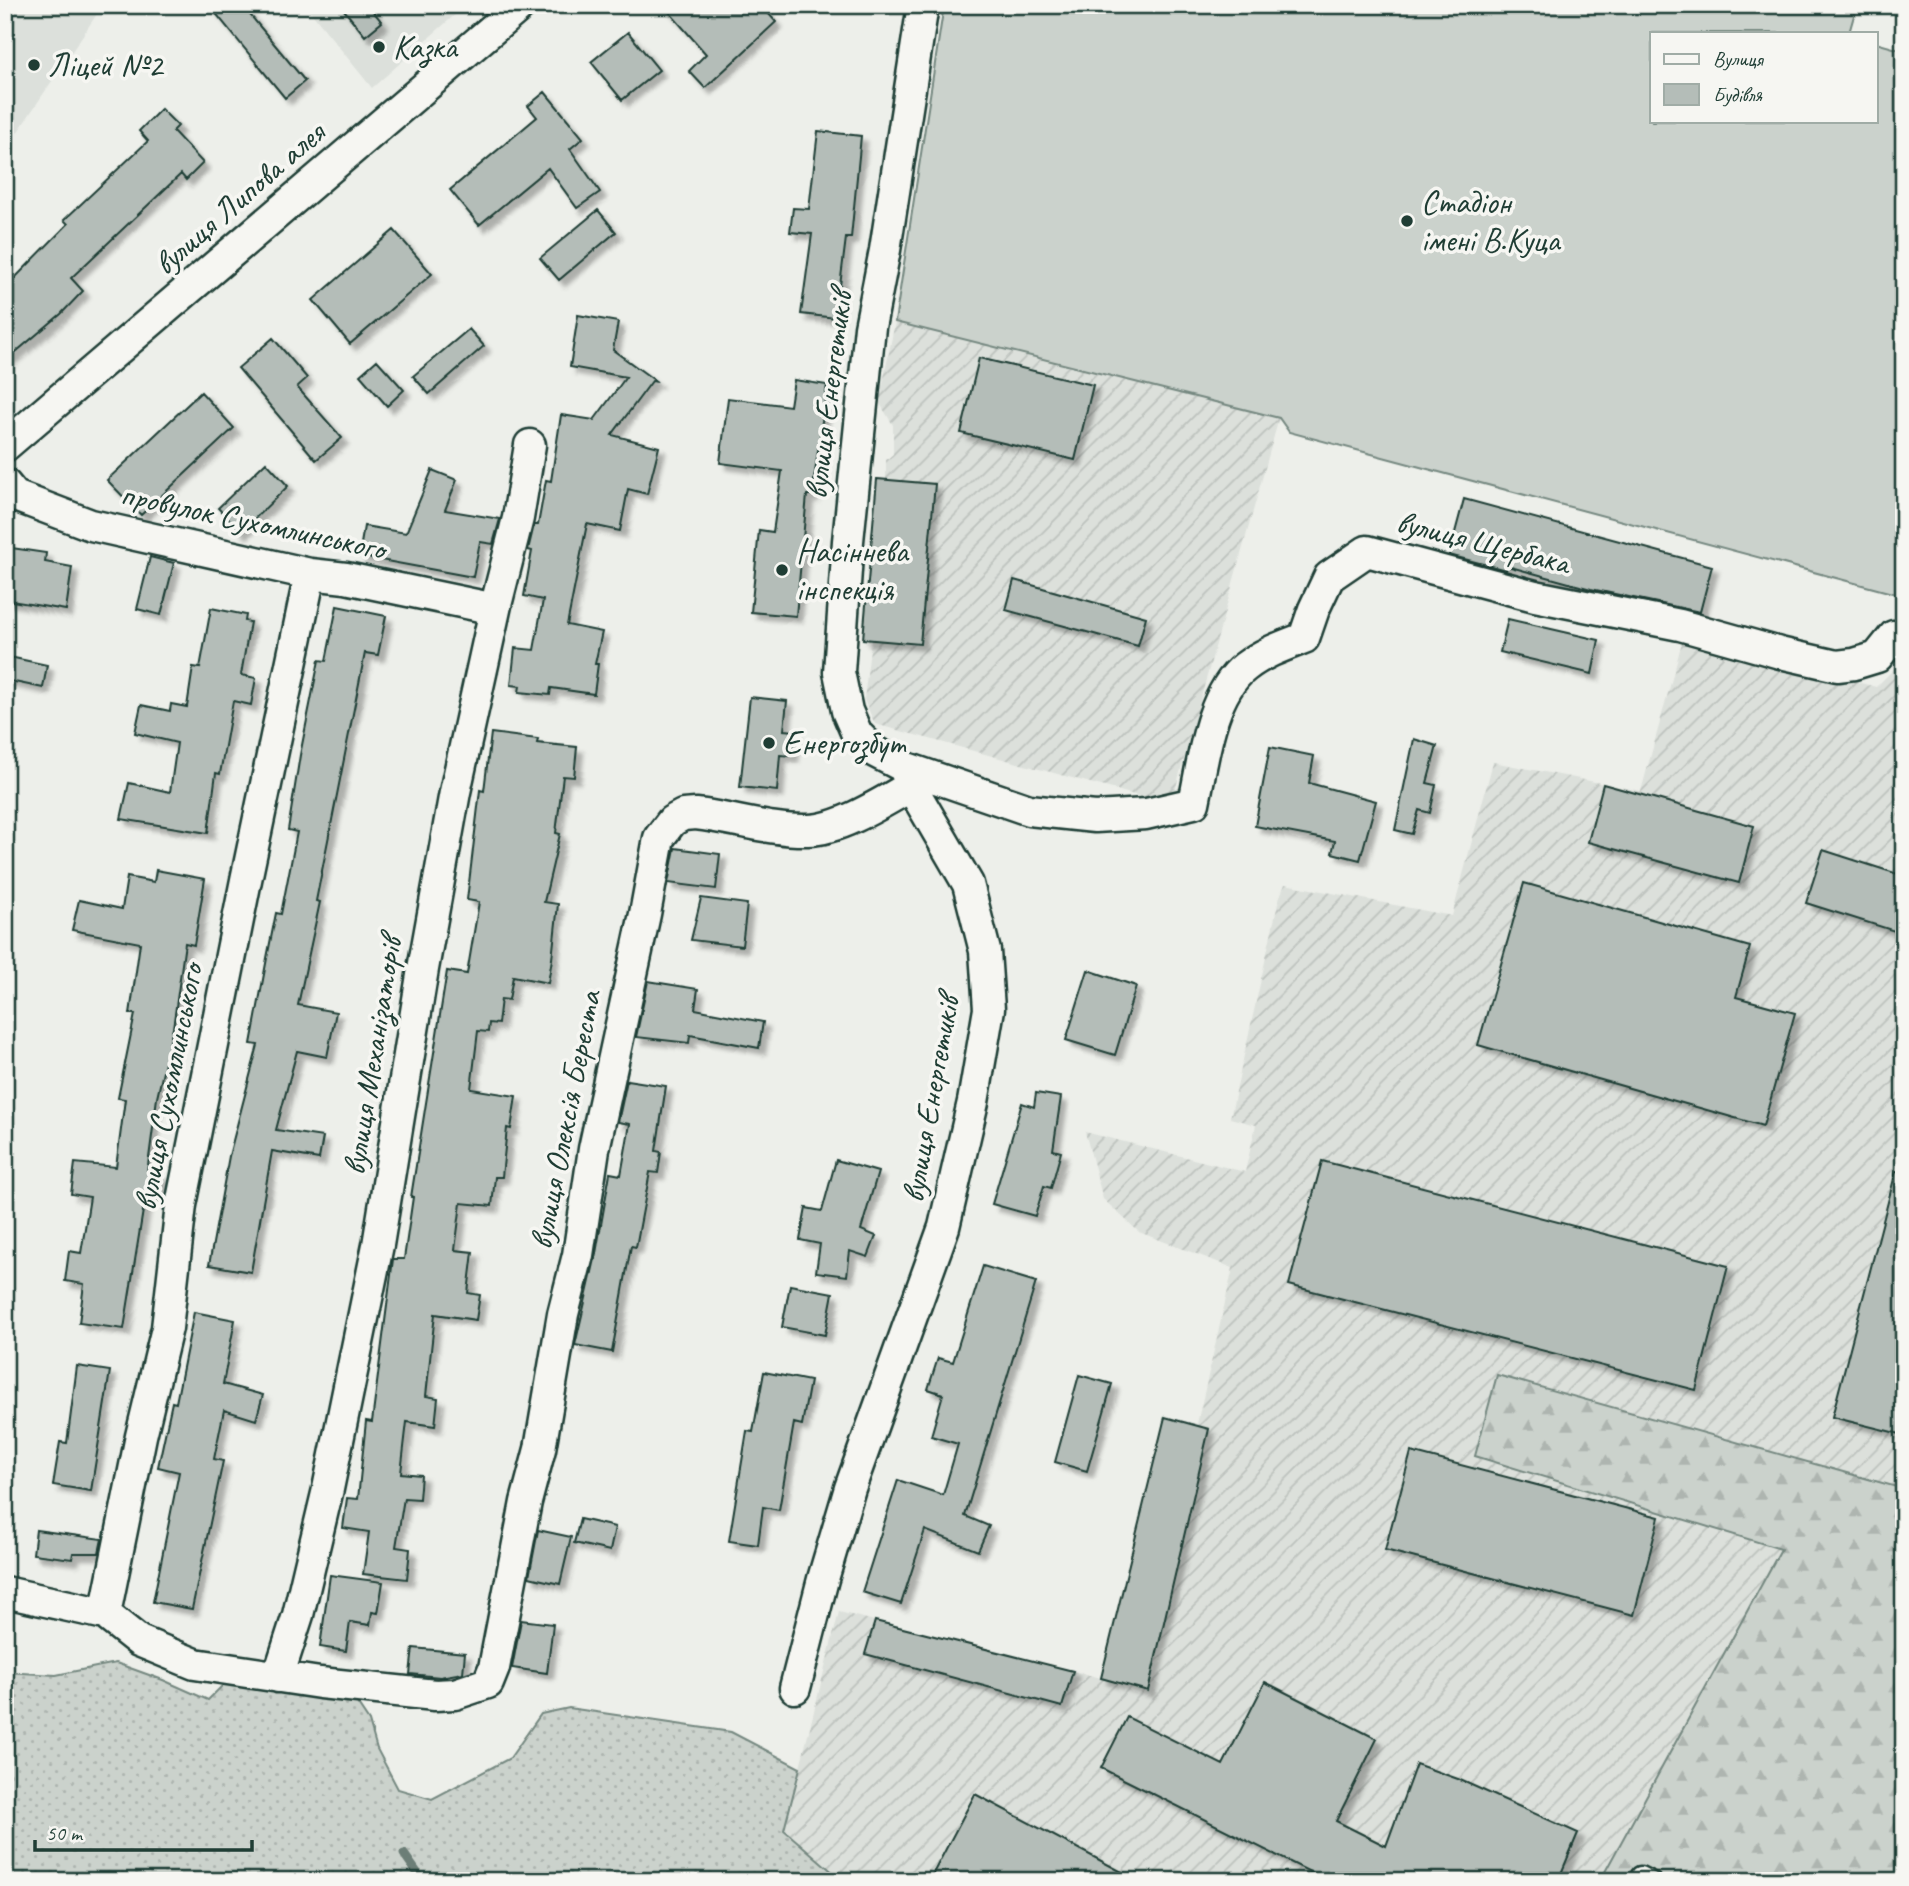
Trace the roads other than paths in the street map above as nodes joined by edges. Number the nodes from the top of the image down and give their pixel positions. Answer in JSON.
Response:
{"nodes":[{"id":1,"x":521,"y":5,"type":"edge"},
{"id":2,"x":923,"y":5,"type":"edge"},
{"id":3,"x":530,"y":445,"type":"dead end"},
{"id":4,"x":5,"y":446,"type":"edge"},
{"id":5,"x":5,"y":484,"type":"edge"},
{"id":6,"x":310,"y":574,"type":"junction"},
{"id":7,"x":495,"y":609,"type":"junction"},
{"id":8,"x":1894,"y":636,"type":"dead end"},
{"id":9,"x":907,"y":776,"type":"junction"},
{"id":10,"x":5,"y":1592,"type":"edge"},
{"id":11,"x":105,"y":1614,"type":"junction"},
{"id":12,"x":278,"y":1677,"type":"junction"},
{"id":13,"x":795,"y":1688,"type":"dead end"}],
"edges":[{"from":1,"to":4,"type":"street","name":"вулиця Липова алея"},
{"from":2,"to":9,"type":"street","name":"вулиця Енергетиків"},
{"from":3,"to":7,"type":"street","name":"вулиця Механізаторів"},
{"from":5,"to":6,"type":"street","name":"провулок Сухомлинського"},
{"from":6,"to":7,"type":"street","name":"провулок Сухомлинського"},
{"from":6,"to":11,"type":"street","name":"вулиця Сухомлинського"},
{"from":7,"to":12,"type":"street","name":"вулиця Механізаторів"},
{"from":8,"to":9,"type":"street","name":"вулиця Щербака"},
{"from":9,"to":12,"type":"street","name":"вулиця Олексія Береста"},
{"from":9,"to":13,"type":"street","name":"вулиця Енергетиків"},
{"from":10,"to":11,"type":"street"},
{"from":11,"to":12,"type":"street"}]}
